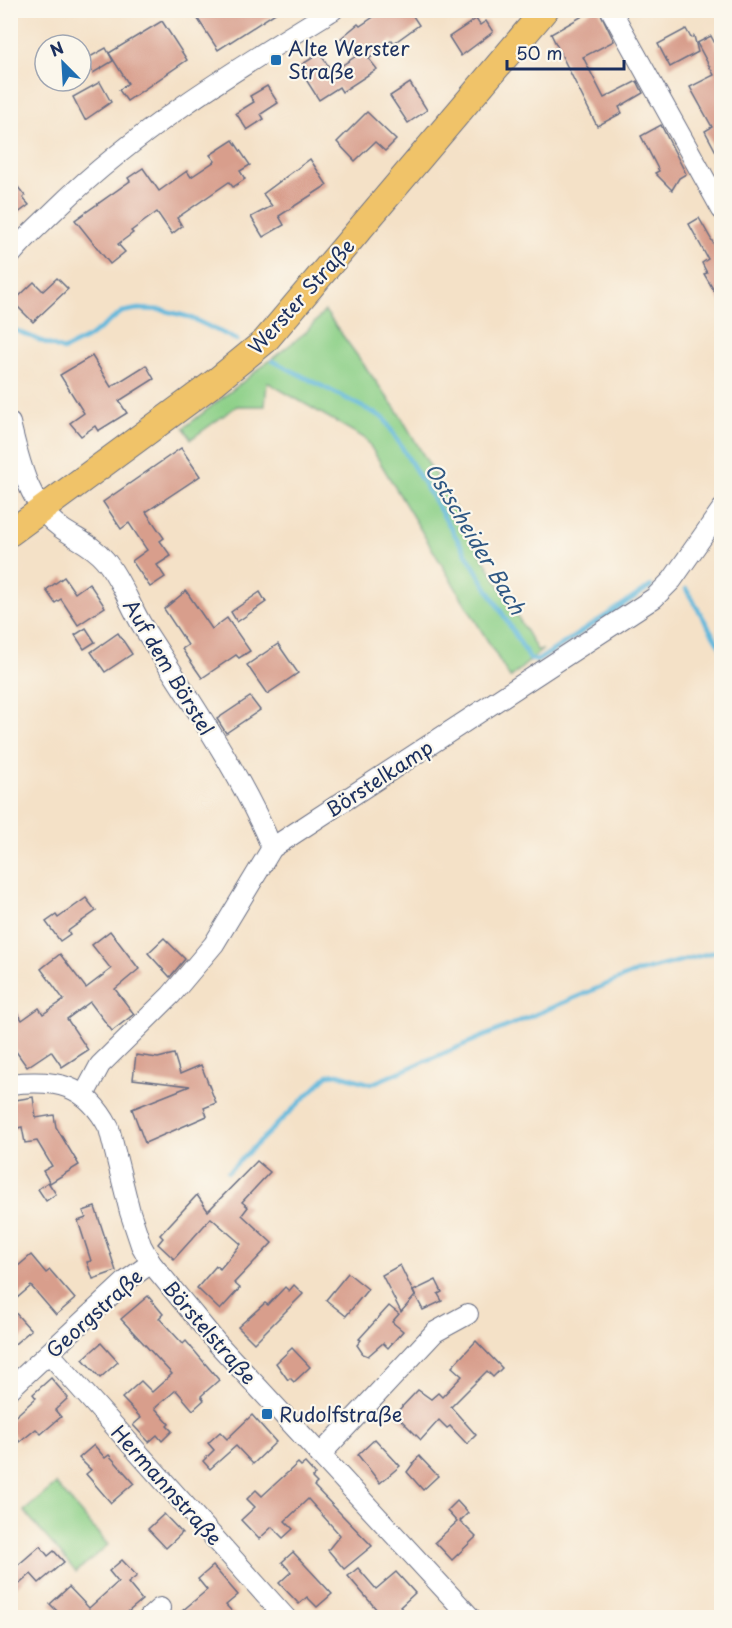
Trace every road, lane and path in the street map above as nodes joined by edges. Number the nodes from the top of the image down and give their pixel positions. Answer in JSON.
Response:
{"nodes":[{"id":1,"x":333,"y":10,"type":"edge"},
{"id":2,"x":545,"y":10,"type":"edge"},
{"id":3,"x":611,"y":10,"type":"edge"},
{"id":4,"x":722,"y":210,"type":"edge"},
{"id":5,"x":10,"y":256,"type":"edge"},
{"id":6,"x":10,"y":423,"type":"edge"},
{"id":7,"x":41,"y":507,"type":"junction"},
{"id":8,"x":722,"y":509,"type":"edge"},
{"id":9,"x":10,"y":532,"type":"edge"},
{"id":10,"x":272,"y":848,"type":"junction"},
{"id":11,"x":10,"y":1084,"type":"edge"},
{"id":12,"x":84,"y":1095,"type":"junction"},
{"id":13,"x":151,"y":1263,"type":"junction"},
{"id":14,"x":468,"y":1314,"type":"dead end"},
{"id":15,"x":49,"y":1353,"type":"junction"},
{"id":16,"x":10,"y":1389,"type":"edge"},
{"id":17,"x":320,"y":1455,"type":"junction"},
{"id":18,"x":286,"y":1617,"type":"edge"},
{"id":19,"x":471,"y":1617,"type":"edge"}],
"edges":[{"from":1,"to":5,"type":"street"},
{"from":2,"to":7,"type":"main road","name":"Werster Straße"},
{"from":3,"to":4,"type":"street"},
{"from":6,"to":7,"type":"street"},
{"from":7,"to":9,"type":"main road","name":"Werster Straße"},
{"from":7,"to":10,"type":"street","name":"Auf dem Börstel"},
{"from":8,"to":10,"type":"street","name":"Börstelkamp"},
{"from":10,"to":12,"type":"street","name":"Börstelkamp"},
{"from":11,"to":12,"type":"street","name":"Börstelstraße"},
{"from":12,"to":13,"type":"street","name":"Börstelstraße"},
{"from":13,"to":15,"type":"street","name":"Georgstraße"},
{"from":13,"to":17,"type":"street","name":"Börstelstraße"},
{"from":14,"to":17,"type":"street"},
{"from":15,"to":16,"type":"street","name":"Georgstraße"},
{"from":15,"to":18,"type":"street","name":"Hermannstraße"},
{"from":17,"to":19,"type":"street","name":"Börstelstraße"}]}
